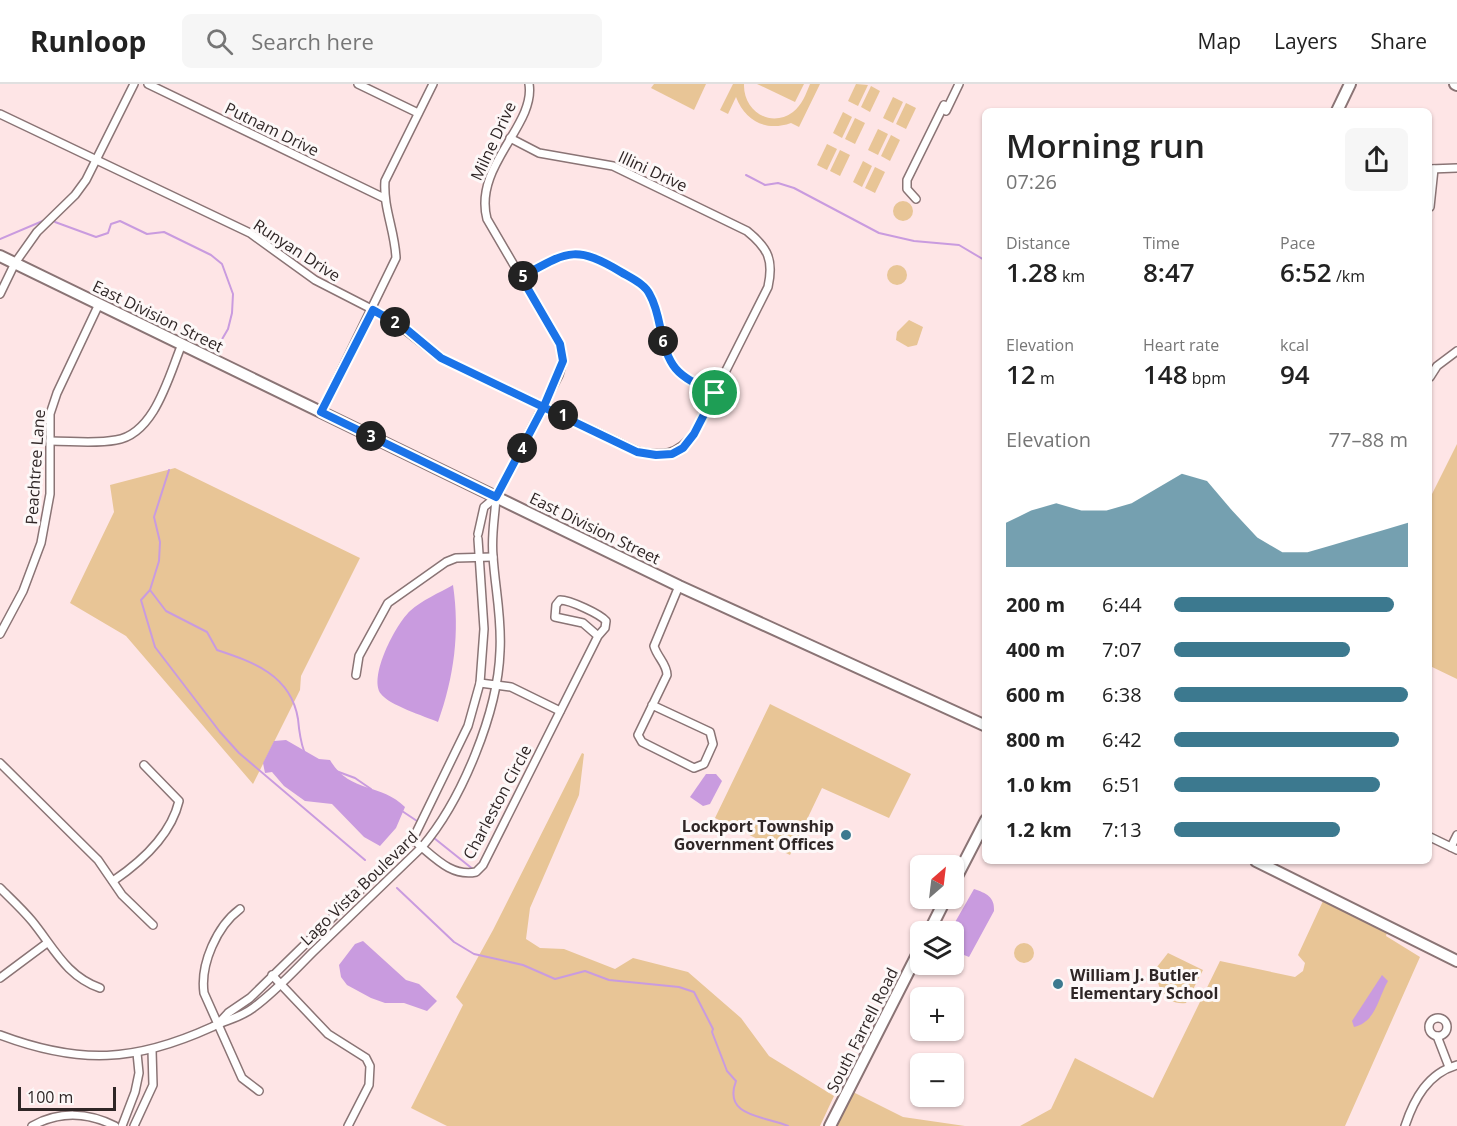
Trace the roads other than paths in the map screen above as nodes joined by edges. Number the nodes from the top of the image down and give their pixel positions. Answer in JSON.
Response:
{"nodes":[{"id":1,"x":134,"y":84,"type":"edge"},
{"id":2,"x":148,"y":84,"type":"edge"},
{"id":3,"x":358,"y":84,"type":"edge"},
{"id":4,"x":433,"y":84,"type":"edge"},
{"id":5,"x":529,"y":84,"type":"edge"},
{"id":6,"x":959,"y":84,"type":"edge"},
{"id":7,"x":1350,"y":84,"type":"edge"},
{"id":8,"x":1338,"y":108,"type":"edge"},
{"id":9,"x":418,"y":113,"type":"junction"},
{"id":10,"x":0,"y":114,"type":"edge"},
{"id":11,"x":510,"y":138,"type":"junction"},
{"id":12,"x":97,"y":161,"type":"junction"},
{"id":13,"x":1457,"y":168,"type":"edge"},
{"id":14,"x":1432,"y":169,"type":"edge"},
{"id":15,"x":384,"y":198,"type":"junction"},
{"id":16,"x":916,"y":199,"type":"dead end"},
{"id":17,"x":0,"y":256,"type":"edge"},
{"id":18,"x":15,"y":263,"type":"junction"},
{"id":19,"x":521,"y":277,"type":"junction"},
{"id":20,"x":0,"y":294,"type":"edge"},
{"id":21,"x":99,"y":304,"type":"junction"},
{"id":22,"x":373,"y":310,"type":"junction"},
{"id":23,"x":182,"y":344,"type":"junction"},
{"id":24,"x":1457,"y":351,"type":"edge"},
{"id":25,"x":1432,"y":374,"type":"edge"},
{"id":26,"x":715,"y":393,"type":"junction"},
{"id":27,"x":544,"y":406,"type":"junction"},
{"id":28,"x":321,"y":412,"type":"junction"},
{"id":29,"x":50,"y":441,"type":"junction"},
{"id":30,"x":496,"y":497,"type":"junction"},
{"id":31,"x":480,"y":519,"type":"junction"},
{"id":32,"x":493,"y":523,"type":"junction"},
{"id":33,"x":478,"y":557,"type":"junction"},
{"id":34,"x":493,"y":557,"type":"junction"},
{"id":35,"x":679,"y":586,"type":"junction"},
{"id":36,"x":0,"y":634,"type":"edge"},
{"id":37,"x":598,"y":636,"type":"junction"},
{"id":38,"x":356,"y":675,"type":"dead end"},
{"id":39,"x":480,"y":683,"type":"junction"},
{"id":40,"x":497,"y":684,"type":"junction"},
{"id":41,"x":652,"y":705,"type":"junction"},
{"id":42,"x":560,"y":711,"type":"junction"},
{"id":43,"x":982,"y":724,"type":"edge"},
{"id":44,"x":0,"y":763,"type":"edge"},
{"id":45,"x":144,"y":765,"type":"dead end"},
{"id":46,"x":982,"y":828,"type":"edge"},
{"id":47,"x":1457,"y":835,"type":"edge"},
{"id":48,"x":1432,"y":838,"type":"edge"},
{"id":49,"x":413,"y":839,"type":"junction"},
{"id":50,"x":422,"y":847,"type":"junction"},
{"id":51,"x":1454,"y":849,"type":"edge"},
{"id":52,"x":964,"y":863,"type":"edge"},
{"id":53,"x":1262,"y":864,"type":"edge"},
{"id":54,"x":112,"y":881,"type":"junction"},
{"id":55,"x":0,"y":888,"type":"edge"},
{"id":56,"x":240,"y":909,"type":"dead end"},
{"id":57,"x":153,"y":925,"type":"dead end"},
{"id":58,"x":47,"y":942,"type":"junction"},
{"id":59,"x":1457,"y":961,"type":"edge"},
{"id":60,"x":910,"y":969,"type":"edge"},
{"id":61,"x":272,"y":975,"type":"junction"},
{"id":62,"x":0,"y":978,"type":"edge"},
{"id":63,"x":280,"y":984,"type":"junction"},
{"id":64,"x":100,"y":988,"type":"dead end"},
{"id":65,"x":218,"y":1024,"type":"junction"},
{"id":66,"x":0,"y":1035,"type":"edge"},
{"id":67,"x":1437,"y":1036,"type":"dead end"},
{"id":68,"x":152,"y":1050,"type":"junction"},
{"id":69,"x":137,"y":1053,"type":"junction"},
{"id":70,"x":1457,"y":1065,"type":"edge"},
{"id":71,"x":1449,"y":1067,"type":"junction"},
{"id":72,"x":259,"y":1091,"type":"dead end"},
{"id":73,"x":32,"y":1126,"type":"edge"},
{"id":74,"x":115,"y":1126,"type":"edge"},
{"id":75,"x":122,"y":1126,"type":"edge"},
{"id":76,"x":134,"y":1126,"type":"edge"},
{"id":77,"x":348,"y":1126,"type":"edge"},
{"id":78,"x":830,"y":1126,"type":"edge"},
{"id":79,"x":1404,"y":1126,"type":"edge"}],
"edges":[{"from":1,"to":12,"type":"street"},
{"from":2,"to":15,"type":"street","name":"Putnam Drive"},
{"from":3,"to":9,"type":"street"},
{"from":4,"to":9,"type":"street"},
{"from":5,"to":11,"type":"street","name":"Milne Drive"},
{"from":6,"to":16,"type":"street"},
{"from":7,"to":8,"type":"street"},
{"from":9,"to":15,"type":"street"},
{"from":10,"to":12,"type":"street","name":"Runyan Drive"},
{"from":11,"to":19,"type":"street","name":"Milne Drive"},
{"from":11,"to":26,"type":"street","name":"Illini Drive"},
{"from":12,"to":18,"type":"street"},
{"from":12,"to":22,"type":"street","name":"Runyan Drive"},
{"from":13,"to":14,"type":"street"},
{"from":15,"to":22,"type":"street"},
{"from":17,"to":18,"type":"street","name":"East Division Street"},
{"from":18,"to":20,"type":"street"},
{"from":18,"to":21,"type":"street","name":"East Division Street"},
{"from":19,"to":26,"type":"street"},
{"from":19,"to":27,"type":"street","name":"Milne Drive"},
{"from":21,"to":23,"type":"street","name":"East Division Street"},
{"from":21,"to":29,"type":"street","name":"Peachtree Lane"},
{"from":22,"to":27,"type":"street","name":"Runyan Drive"},
{"from":22,"to":28,"type":"street"},
{"from":23,"to":28,"type":"street","name":"East Division Street"},
{"from":23,"to":29,"type":"street"},
{"from":24,"to":25,"type":"street"},
{"from":26,"to":27,"type":"street","name":"Runyan Drive"},
{"from":27,"to":30,"type":"street","name":"Milne Drive"},
{"from":28,"to":30,"type":"street","name":"East Division Street"},
{"from":29,"to":36,"type":"street","name":"Peachtree Lane"},
{"from":30,"to":31,"type":"street","name":"Lago Vista Boulevard"},
{"from":30,"to":32,"type":"street","name":"Lago Vista Boulevard"},
{"from":30,"to":35,"type":"street","name":"East Division Street"},
{"from":31,"to":32,"type":"street"},
{"from":31,"to":33,"type":"street","name":"Lago Vista Boulevard"},
{"from":32,"to":34,"type":"street","name":"Lago Vista Boulevard"},
{"from":33,"to":34,"type":"street"},
{"from":33,"to":38,"type":"street"},
{"from":33,"to":39,"type":"street","name":"Lago Vista Boulevard"},
{"from":34,"to":40,"type":"street","name":"Lago Vista Boulevard"},
{"from":35,"to":41,"type":"street"},
{"from":35,"to":43,"type":"street","name":"East Division Street"},
{"from":37,"to":37,"type":"street"},
{"from":37,"to":42,"type":"street"},
{"from":39,"to":40,"type":"street"},
{"from":39,"to":49,"type":"street","name":"Lago Vista Boulevard"},
{"from":40,"to":42,"type":"street"},
{"from":40,"to":50,"type":"street","name":"Lago Vista Boulevard"},
{"from":41,"to":41,"type":"street"},
{"from":42,"to":50,"type":"street","name":"Charleston Circle"},
{"from":44,"to":54,"type":"street"},
{"from":45,"to":54,"type":"street"},
{"from":46,"to":52,"type":"street"},
{"from":47,"to":51,"type":"street"},
{"from":48,"to":51,"type":"street"},
{"from":49,"to":50,"type":"street","name":"Charleston Circle"},
{"from":49,"to":61,"type":"street","name":"Lago Vista Boulevard"},
{"from":50,"to":63,"type":"street","name":"Lago Vista Boulevard"},
{"from":53,"to":59,"type":"street"},
{"from":54,"to":57,"type":"street"},
{"from":55,"to":58,"type":"street"},
{"from":56,"to":65,"type":"street"},
{"from":58,"to":62,"type":"street"},
{"from":58,"to":64,"type":"street"},
{"from":60,"to":78,"type":"street","name":"South Farrell Road"},
{"from":61,"to":63,"type":"street"},
{"from":61,"to":65,"type":"street","name":"Lago Vista Boulevard"},
{"from":63,"to":65,"type":"street","name":"Lago Vista Boulevard"},
{"from":63,"to":77,"type":"street"},
{"from":65,"to":68,"type":"street","name":"Lago Vista Boulevard"},
{"from":65,"to":72,"type":"street"},
{"from":66,"to":69,"type":"street","name":"Lago Vista Boulevard"},
{"from":67,"to":71,"type":"street"},
{"from":68,"to":69,"type":"street","name":"Lago Vista Boulevard"},
{"from":68,"to":76,"type":"street"},
{"from":69,"to":75,"type":"street"},
{"from":70,"to":71,"type":"street"},
{"from":71,"to":79,"type":"street"},
{"from":73,"to":74,"type":"street"}]}
